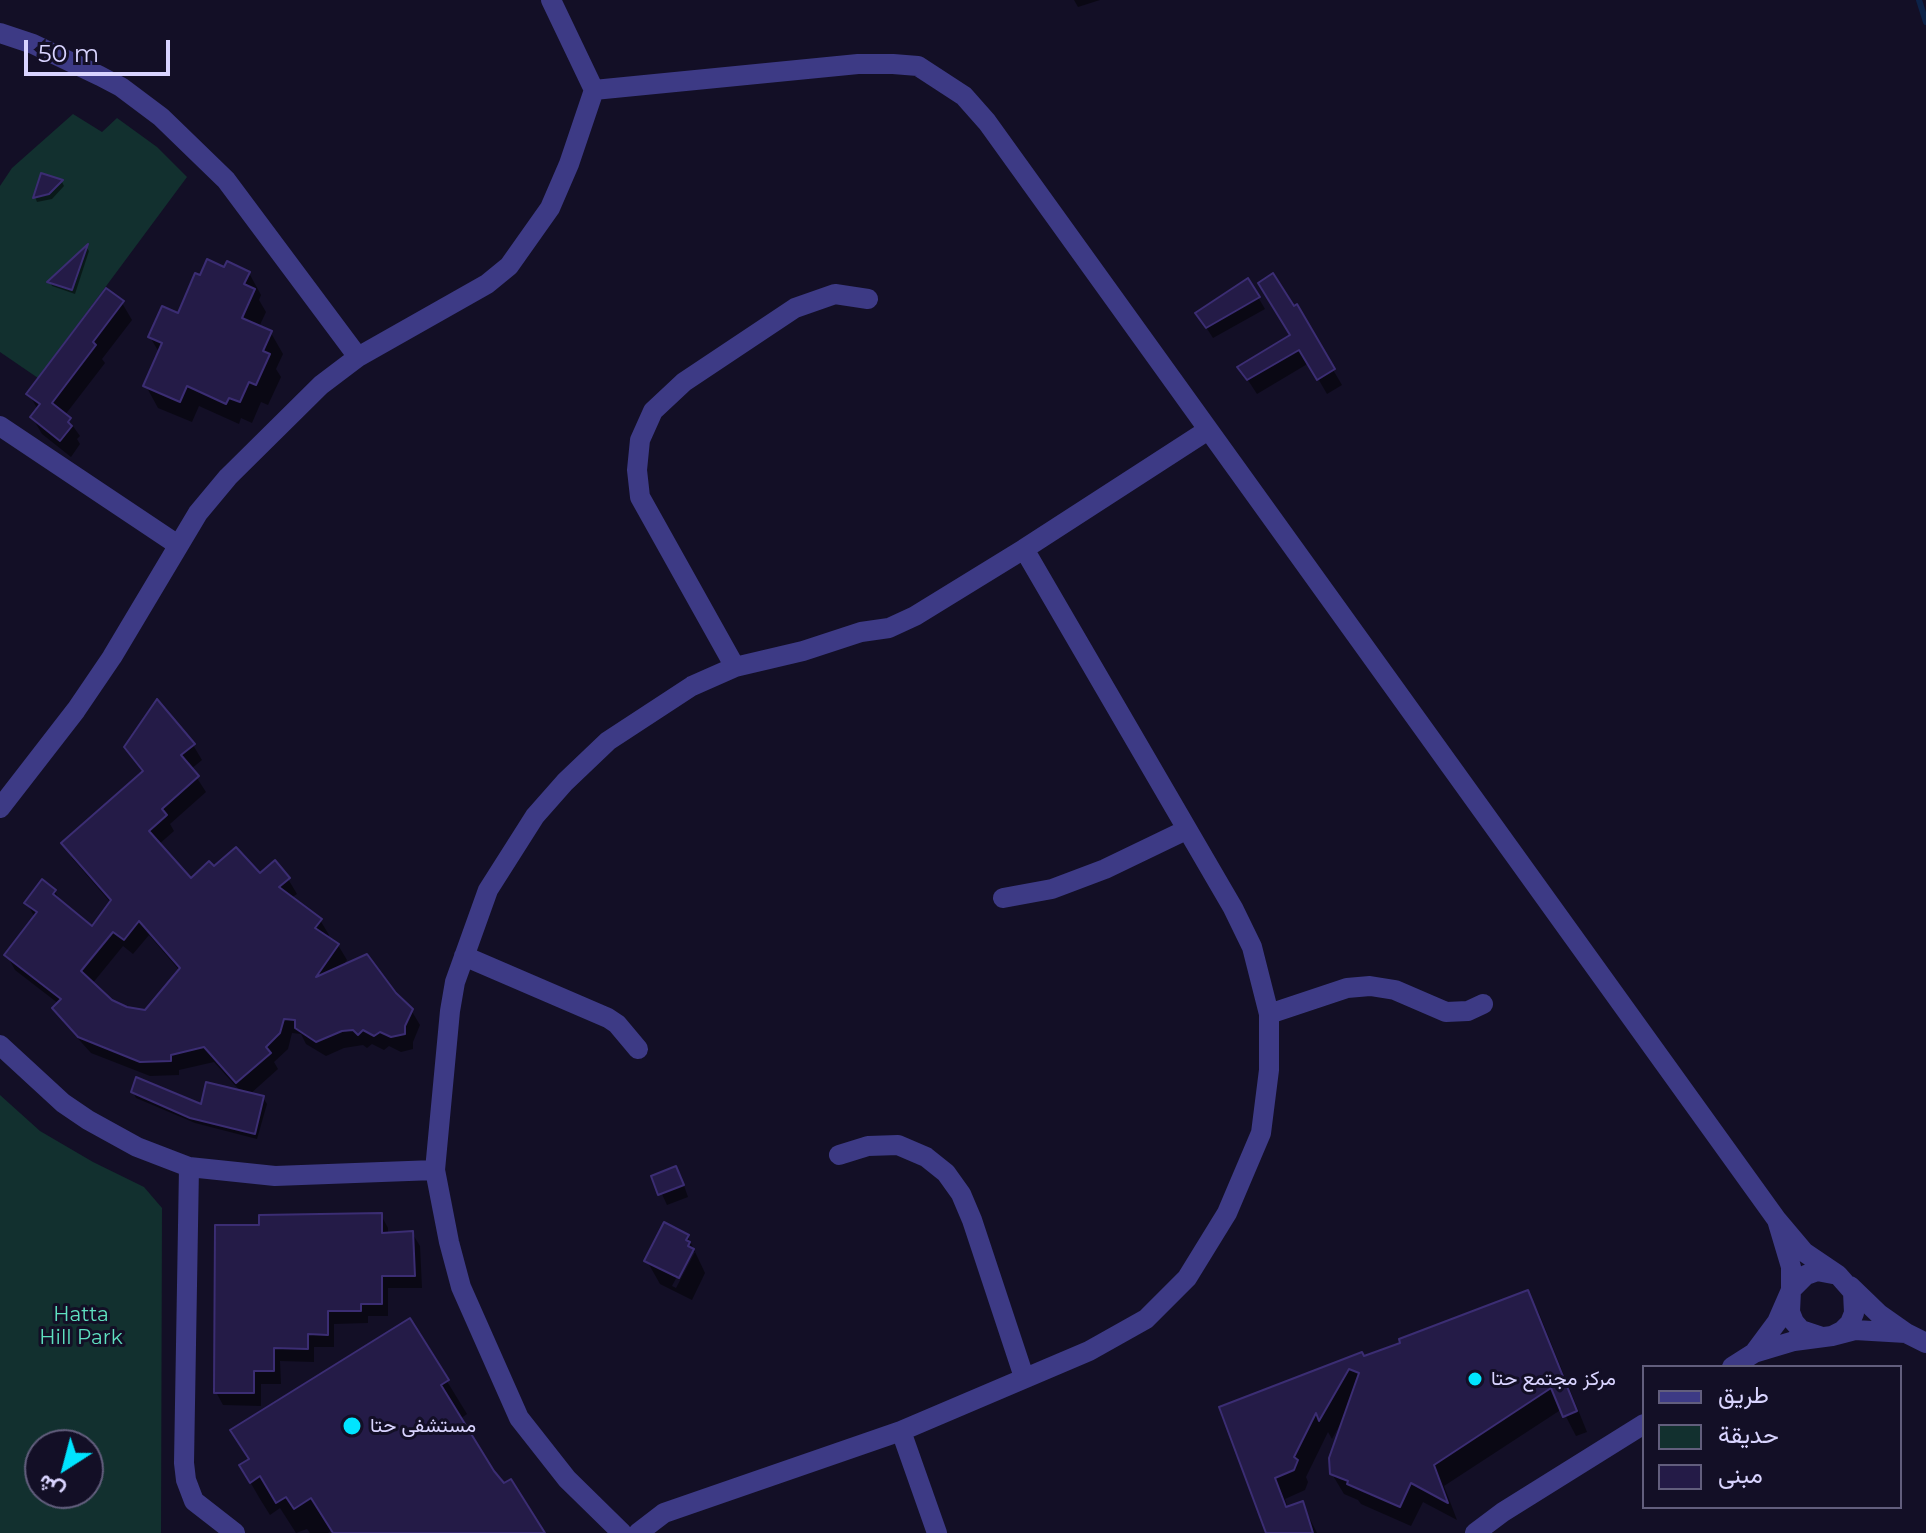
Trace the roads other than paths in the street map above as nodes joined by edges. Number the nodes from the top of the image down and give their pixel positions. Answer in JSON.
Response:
{"nodes":[{"id":1,"x":551,"y":0,"type":"edge"},
{"id":2,"x":0,"y":33,"type":"edge"},
{"id":3,"x":594,"y":90,"type":"junction"},
{"id":4,"x":868,"y":299,"type":"dead end"},
{"id":5,"x":358,"y":357,"type":"junction"},
{"id":6,"x":0,"y":426,"type":"edge"},
{"id":7,"x":1208,"y":430,"type":"junction"},
{"id":8,"x":178,"y":545,"type":"junction"},
{"id":9,"x":1024,"y":549,"type":"junction"},
{"id":10,"x":735,"y":667,"type":"junction"},
{"id":11,"x":0,"y":808,"type":"edge"},
{"id":12,"x":1186,"y":830,"type":"junction"},
{"id":13,"x":1003,"y":898,"type":"dead end"},
{"id":14,"x":464,"y":956,"type":"junction"},
{"id":15,"x":1483,"y":1004,"type":"dead end"},
{"id":16,"x":1269,"y":1014,"type":"junction"},
{"id":17,"x":0,"y":1045,"type":"edge"},
{"id":18,"x":638,"y":1049,"type":"dead end"},
{"id":19,"x":839,"y":1155,"type":"dead end"},
{"id":20,"x":189,"y":1167,"type":"junction"},
{"id":21,"x":435,"y":1170,"type":"junction"},
{"id":22,"x":1777,"y":1220,"type":"junction"},
{"id":23,"x":1843,"y":1279,"type":"junction"},
{"id":24,"x":1791,"y":1290,"type":"junction"},
{"id":25,"x":1906,"y":1333,"type":"junction"},
{"id":26,"x":1827,"y":1337,"type":"junction"},
{"id":27,"x":1926,"y":1343,"type":"edge"},
{"id":28,"x":1754,"y":1353,"type":"junction"},
{"id":29,"x":1735,"y":1365,"type":"edge"},
{"id":30,"x":1024,"y":1377,"type":"junction"},
{"id":31,"x":1642,"y":1425,"type":"edge"},
{"id":32,"x":901,"y":1431,"type":"junction"},
{"id":33,"x":235,"y":1533,"type":"edge"},
{"id":34,"x":622,"y":1533,"type":"edge"},
{"id":35,"x":638,"y":1533,"type":"edge"},
{"id":36,"x":937,"y":1533,"type":"edge"},
{"id":37,"x":1475,"y":1533,"type":"edge"}],
"edges":[{"from":1,"to":3,"type":"street"},
{"from":2,"to":5,"type":"street"},
{"from":3,"to":5,"type":"street"},
{"from":3,"to":7,"type":"street"},
{"from":4,"to":10,"type":"street"},
{"from":5,"to":8,"type":"street"},
{"from":6,"to":8,"type":"street"},
{"from":7,"to":9,"type":"street"},
{"from":7,"to":22,"type":"street"},
{"from":8,"to":11,"type":"street"},
{"from":9,"to":10,"type":"street"},
{"from":9,"to":12,"type":"street"},
{"from":10,"to":14,"type":"street"},
{"from":12,"to":13,"type":"street"},
{"from":12,"to":16,"type":"street"},
{"from":14,"to":18,"type":"street"},
{"from":14,"to":21,"type":"street"},
{"from":15,"to":16,"type":"street"},
{"from":16,"to":30,"type":"street"},
{"from":17,"to":20,"type":"street"},
{"from":19,"to":30,"type":"street"},
{"from":20,"to":21,"type":"street"},
{"from":20,"to":33,"type":"street"},
{"from":21,"to":34,"type":"street"},
{"from":22,"to":23,"type":"street"},
{"from":22,"to":24,"type":"street"},
{"from":23,"to":24,"type":"street"},
{"from":23,"to":25,"type":"street"},
{"from":23,"to":26,"type":"street"},
{"from":24,"to":26,"type":"street"},
{"from":24,"to":28,"type":"street"},
{"from":25,"to":26,"type":"street"},
{"from":25,"to":27,"type":"street"},
{"from":26,"to":28,"type":"street"},
{"from":28,"to":29,"type":"street"},
{"from":30,"to":32,"type":"street"},
{"from":31,"to":37,"type":"street"},
{"from":32,"to":35,"type":"street"},
{"from":32,"to":36,"type":"street"}]}
